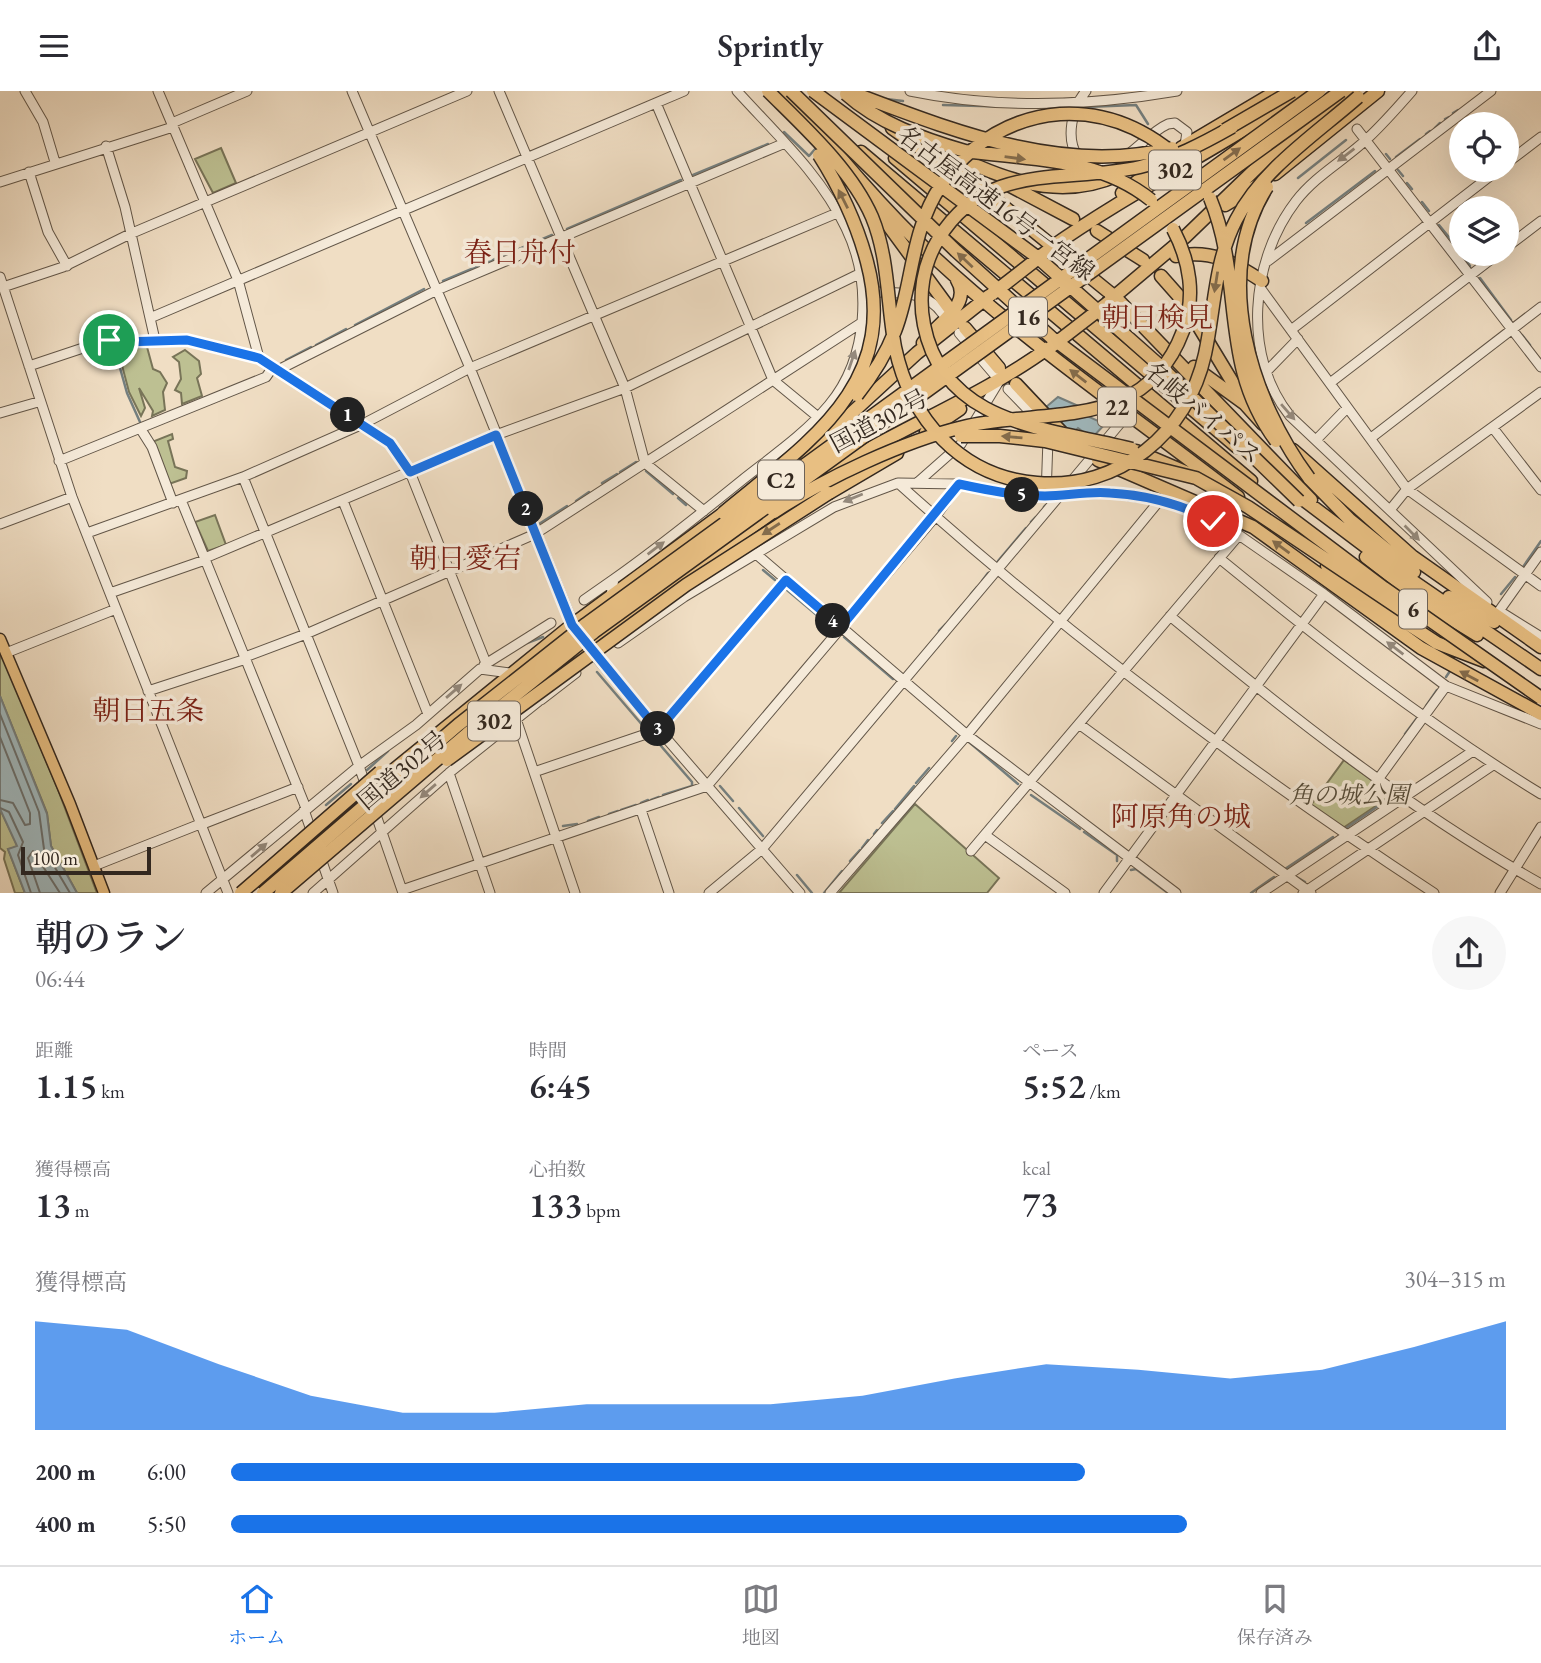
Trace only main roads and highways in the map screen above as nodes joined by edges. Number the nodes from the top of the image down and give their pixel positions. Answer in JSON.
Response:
{"nodes":[{"id":1,"x":788,"y":91,"type":"edge"},
{"id":2,"x":814,"y":91,"type":"edge"},
{"id":3,"x":837,"y":91,"type":"edge"},
{"id":4,"x":842,"y":91,"type":"edge"},
{"id":5,"x":848,"y":91,"type":"edge"},
{"id":6,"x":866,"y":91,"type":"edge"},
{"id":7,"x":1277,"y":91,"type":"edge"},
{"id":8,"x":1292,"y":91,"type":"edge"},
{"id":9,"x":1305,"y":91,"type":"edge"},
{"id":10,"x":1352,"y":91,"type":"edge"},
{"id":11,"x":1365,"y":91,"type":"edge"},
{"id":12,"x":1378,"y":91,"type":"edge"},
{"id":13,"x":1329,"y":92,"type":"edge"},
{"id":14,"x":769,"y":93,"type":"edge"},
{"id":15,"x":866,"y":110,"type":"junction"},
{"id":16,"x":882,"y":121,"type":"junction"},
{"id":17,"x":1232,"y":127,"type":"junction"},
{"id":18,"x":1302,"y":145,"type":"junction"},
{"id":19,"x":1168,"y":158,"type":"junction"},
{"id":20,"x":988,"y":173,"type":"junction"},
{"id":21,"x":854,"y":175,"type":"junction"},
{"id":22,"x":1207,"y":216,"type":"junction"},
{"id":23,"x":1074,"y":225,"type":"junction"},
{"id":24,"x":1097,"y":231,"type":"dead end"},
{"id":25,"x":1050,"y":249,"type":"junction"},
{"id":26,"x":1143,"y":260,"type":"dead end"},
{"id":27,"x":1159,"y":261,"type":"junction"},
{"id":28,"x":950,"y":270,"type":"junction"},
{"id":29,"x":1143,"y":274,"type":"junction"},
{"id":30,"x":1161,"y":276,"type":"dead end"},
{"id":31,"x":1261,"y":285,"type":"road end"},
{"id":32,"x":988,"y":297,"type":"junction"},
{"id":33,"x":1112,"y":300,"type":"junction"},
{"id":34,"x":946,"y":310,"type":"road end"},
{"id":35,"x":1136,"y":317,"type":"junction"},
{"id":36,"x":962,"y":331,"type":"dead end"},
{"id":37,"x":1165,"y":346,"type":"junction"},
{"id":38,"x":1048,"y":348,"type":"junction"},
{"id":39,"x":917,"y":352,"type":"junction"},
{"id":40,"x":1003,"y":379,"type":"junction"},
{"id":41,"x":1245,"y":404,"type":"junction"},
{"id":42,"x":808,"y":441,"type":"junction"},
{"id":43,"x":917,"y":443,"type":"junction"},
{"id":44,"x":1176,"y":450,"type":"junction"},
{"id":45,"x":1196,"y":478,"type":"junction"},
{"id":46,"x":1309,"y":478,"type":"junction"},
{"id":47,"x":1299,"y":501,"type":"joint"},
{"id":48,"x":1288,"y":515,"type":"joint"},
{"id":49,"x":1329,"y":521,"type":"junction"},
{"id":50,"x":1254,"y":527,"type":"junction"},
{"id":51,"x":648,"y":590,"type":"junction"},
{"id":52,"x":1446,"y":633,"type":"junction"},
{"id":53,"x":1526,"y":637,"type":"junction"},
{"id":54,"x":0,"y":639,"type":"edge"},
{"id":55,"x":1541,"y":647,"type":"edge"},
{"id":56,"x":1494,"y":664,"type":"junction"},
{"id":57,"x":1541,"y":669,"type":"edge"},
{"id":58,"x":1541,"y":675,"type":"edge"},
{"id":59,"x":1541,"y":697,"type":"edge"},
{"id":60,"x":1535,"y":711,"type":"edge"},
{"id":61,"x":383,"y":774,"type":"junction"},
{"id":62,"x":323,"y":856,"type":"junction"},
{"id":63,"x":104,"y":893,"type":"edge"},
{"id":64,"x":241,"y":893,"type":"edge"},
{"id":65,"x":251,"y":893,"type":"edge"},
{"id":66,"x":263,"y":893,"type":"edge"},
{"id":67,"x":281,"y":893,"type":"edge"},
{"id":68,"x":292,"y":893,"type":"edge"}],
"edges":[{"from":1,"to":21,"type":"highway","number":"22"},
{"from":48,"to":1,"type":"highway","name":"名古屋高速16号一宮線","number":"16","one_way":true,"bridge":true},
{"from":1,"to":56,"type":"highway","name":"名岐バイパス","number":"22"},
{"from":2,"to":47,"type":"highway","name":"名古屋高速16号一宮線","number":"16","bridge":true},
{"from":2,"to":49,"type":"highway","name":"名岐バイパス","number":"22"},
{"from":3,"to":15,"type":"highway","number":"22"},
{"from":4,"to":43,"type":"highway","one_way":true,"bridge":true},
{"from":5,"to":17,"type":"highway","bridge":true},
{"from":6,"to":15,"type":"highway"},
{"from":7,"to":19,"type":"highway"},
{"from":8,"to":17,"type":"highway","bridge":true},
{"from":9,"to":23,"type":"highway","name":"国道302号","number":"302"},
{"from":10,"to":22,"type":"highway","name":"国道302号","number":"302"},
{"from":11,"to":18,"type":"highway","bridge":true},
{"from":12,"to":22,"type":"highway"},
{"from":51,"to":13,"type":"highway","number":"C2","one_way":true,"bridge":true},
{"from":13,"to":51,"type":"highway","number":"C2","bridge":true},
{"from":18,"to":14,"type":"highway","one_way":true,"bridge":true},
{"from":42,"to":14,"type":"highway","one_way":true,"bridge":true},
{"from":15,"to":16,"type":"highway","number":"22"},
{"from":16,"to":20,"type":"highway"},
{"from":16,"to":25,"type":"highway","number":"22"},
{"from":17,"to":45,"type":"highway","bridge":true},
{"from":18,"to":46,"type":"highway","bridge":true},
{"from":19,"to":20,"type":"highway"},
{"from":19,"to":23,"type":"highway"},
{"from":20,"to":23,"type":"highway"},
{"from":21,"to":28,"type":"highway","number":"22"},
{"from":21,"to":34,"type":"highway"},
{"from":22,"to":27,"type":"highway","name":"国道302号","number":"302"},
{"from":23,"to":25,"type":"highway","name":"国道302号","number":"302"},
{"from":24,"to":26,"type":"highway"},
{"from":25,"to":32,"type":"highway","name":"国道302号","number":"302","bridge":true},
{"from":25,"to":33,"type":"highway","number":"22"},
{"from":27,"to":29,"type":"highway","name":"国道302号","number":"302"},
{"from":27,"to":31,"type":"highway"},
{"from":28,"to":32,"type":"highway","number":"22"},
{"from":28,"to":39,"type":"highway"},
{"from":29,"to":33,"type":"highway","name":"国道302号","number":"302"},
{"from":29,"to":35,"type":"highway"},
{"from":30,"to":41,"type":"highway"},
{"from":32,"to":38,"type":"highway","number":"22"},
{"from":32,"to":39,"type":"highway","name":"国道302号","number":"302"},
{"from":33,"to":35,"type":"highway","number":"22"},
{"from":33,"to":38,"type":"highway","name":"国道302号","number":"302","bridge":true},
{"from":35,"to":37,"type":"highway","number":"22"},
{"from":36,"to":40,"type":"highway"},
{"from":37,"to":41,"type":"highway"},
{"from":37,"to":49,"type":"highway","number":"22"},
{"from":38,"to":40,"type":"highway","name":"国道302号","number":"302"},
{"from":44,"to":38,"type":"highway","number":"22","one_way":true},
{"from":39,"to":61,"type":"highway","name":"国道302号","number":"302"},
{"from":40,"to":50,"type":"highway"},
{"from":40,"to":51,"type":"highway","name":"国道302号","number":"302"},
{"from":40,"to":62,"type":"highway","one_way":true,"bridge":true},
{"from":41,"to":53,"type":"highway"},
{"from":42,"to":46,"type":"highway","bridge":true},
{"from":42,"to":51,"type":"highway","bridge":true},
{"from":45,"to":43,"type":"highway","one_way":true,"bridge":true},
{"from":43,"to":51,"type":"highway","bridge":true},
{"from":44,"to":50,"type":"highway"},
{"from":44,"to":56,"type":"highway","number":"22"},
{"from":45,"to":52,"type":"highway","bridge":true},
{"from":46,"to":53,"type":"highway"},
{"from":47,"to":58,"type":"highway","number":"6"},
{"from":48,"to":52,"type":"highway","number":"6","bridge":true},
{"from":49,"to":57,"type":"highway","name":"名岐バイパス","number":"22"},
{"from":60,"to":50,"type":"highway","one_way":true},
{"from":51,"to":62,"type":"highway","number":"C2","bridge":true},
{"from":51,"to":66,"type":"highway","number":"C2","bridge":true},
{"from":51,"to":68,"type":"highway","name":"国道302号","number":"302"},
{"from":52,"to":59,"type":"highway","number":"6","bridge":true},
{"from":53,"to":55,"type":"highway"},
{"from":54,"to":63,"type":"main road"},
{"from":56,"to":59,"type":"highway","name":"名岐バイパス","number":"22"},
{"from":61,"to":64,"type":"highway","bridge":true},
{"from":61,"to":65,"type":"highway","name":"国道302号"},
{"from":62,"to":67,"type":"highway","number":"C2","bridge":true}]}
